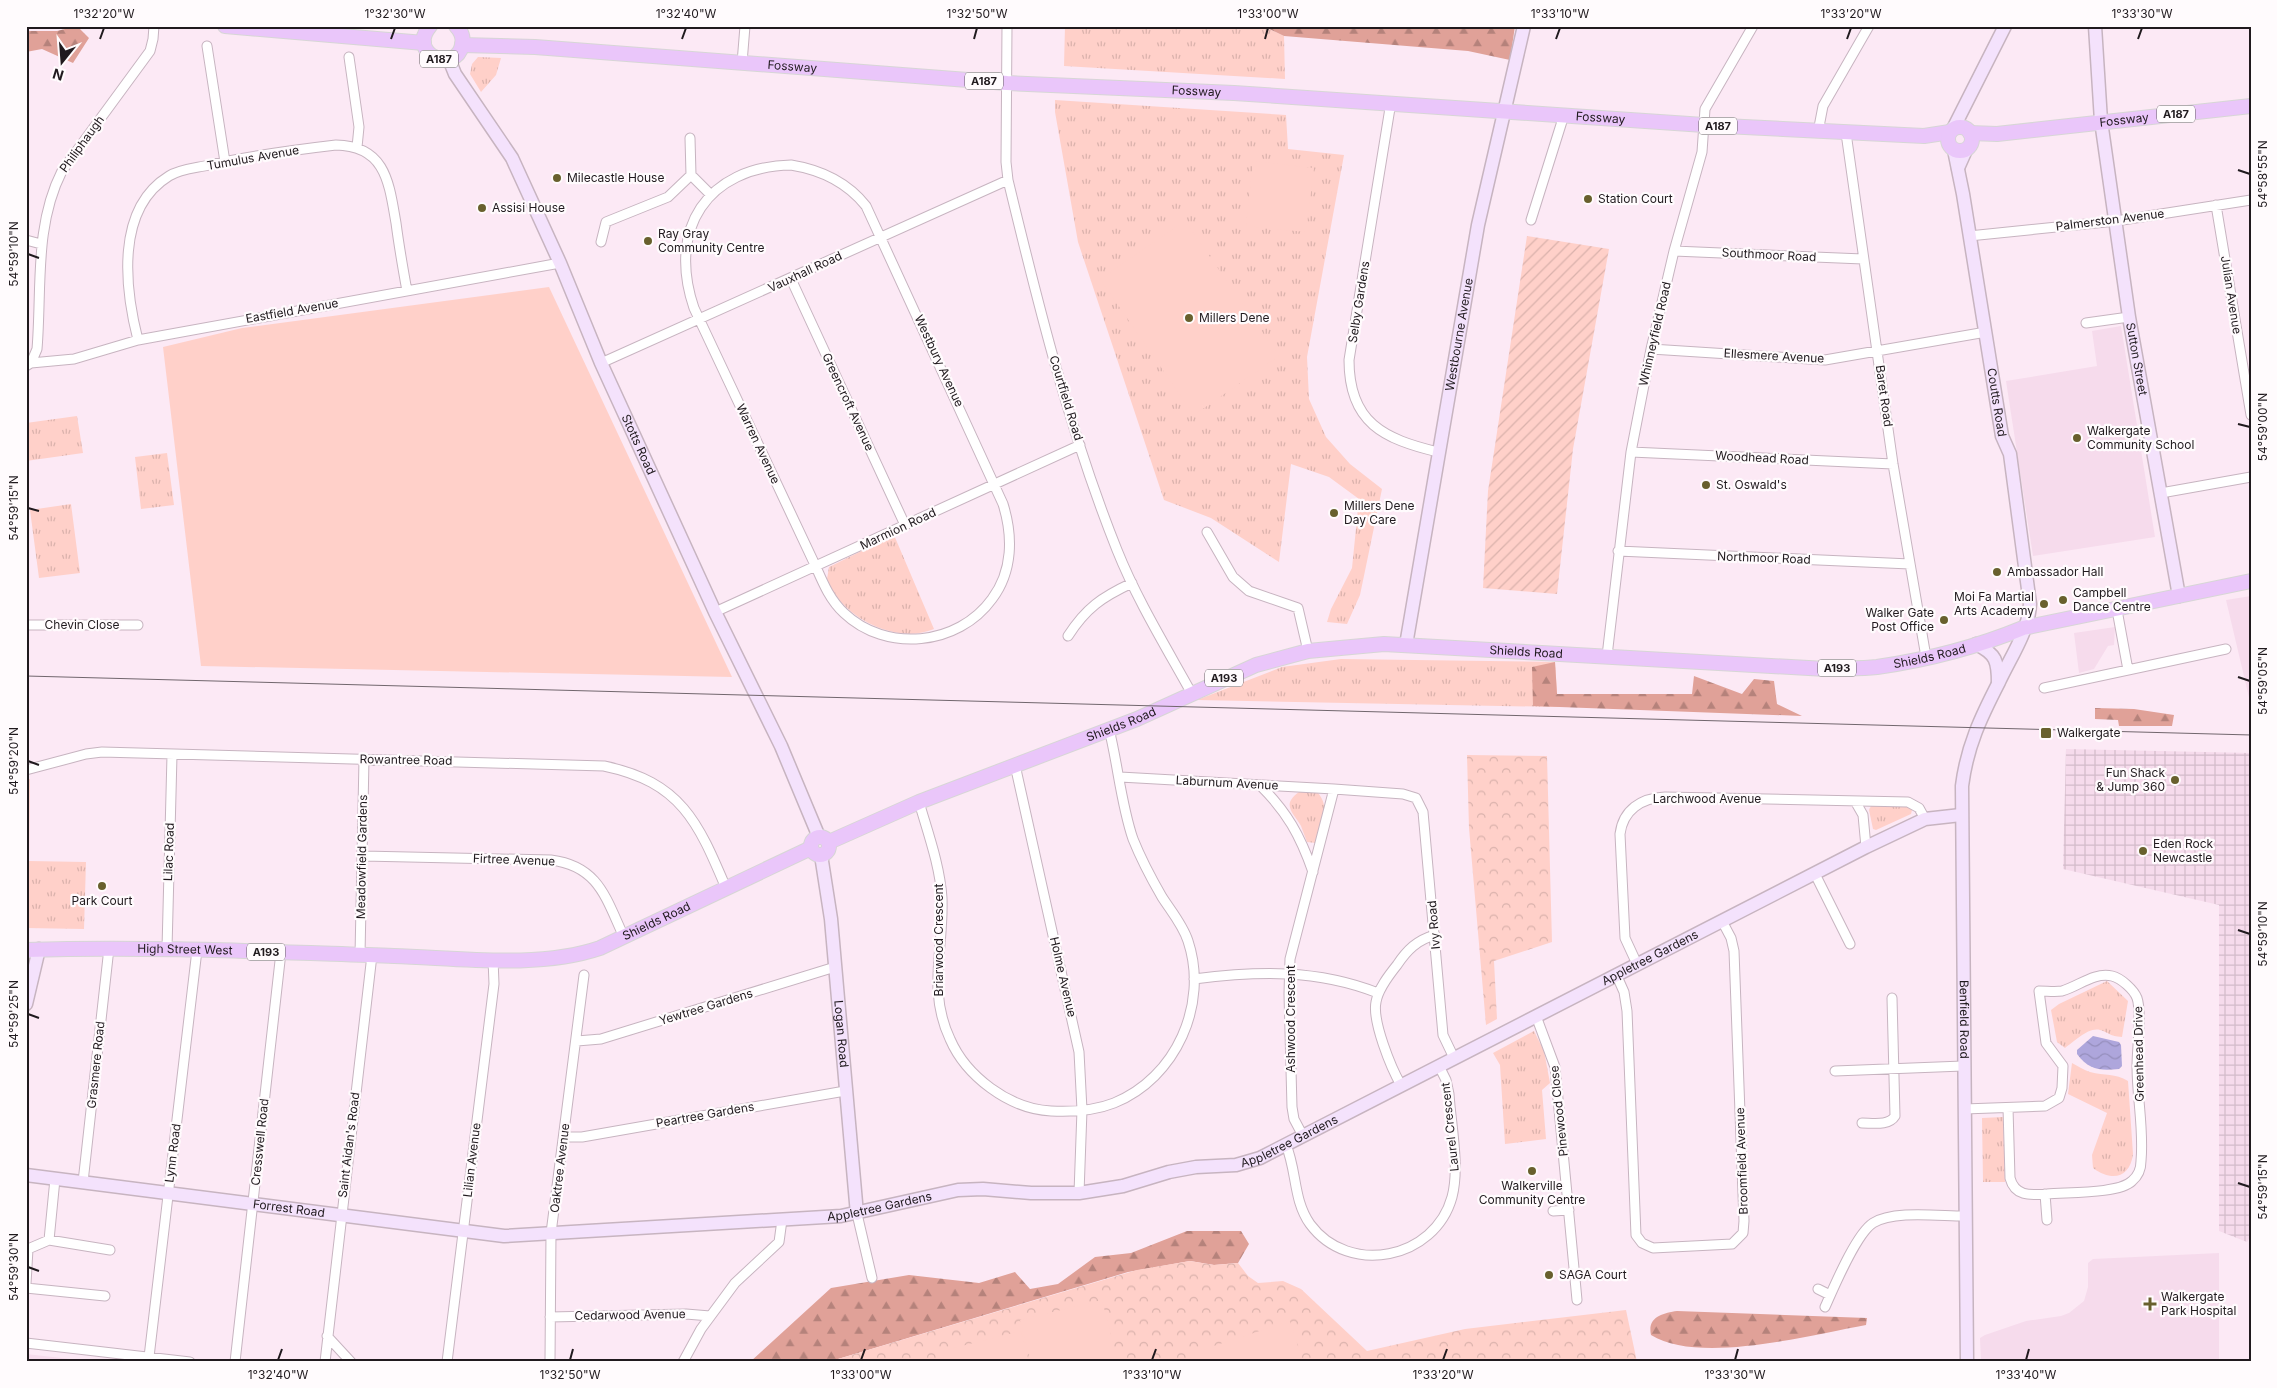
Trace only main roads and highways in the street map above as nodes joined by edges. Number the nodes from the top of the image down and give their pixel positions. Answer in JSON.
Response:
{"nodes":[{"id":1,"x":224,"y":26,"type":"edge"},
{"id":2,"x":430,"y":26,"type":"edge"},
{"id":3,"x":456,"y":26,"type":"edge"},
{"id":4,"x":424,"y":43,"type":"junction"},
{"id":5,"x":462,"y":45,"type":"junction"},
{"id":6,"x":2251,"y":106,"type":"edge"},
{"id":7,"x":1930,"y":136,"type":"junction"},
{"id":8,"x":1963,"y":143,"type":"junction"},
{"id":9,"x":2251,"y":581,"type":"edge"},
{"id":10,"x":32,"y":950,"type":"edge"},
{"id":11,"x":493,"y":959,"type":"joint"}],
"edges":[{"from":1,"to":4,"type":"main road","number":"A187"},
{"from":2,"to":4,"type":"main road","number":"A187"},
{"from":3,"to":5,"type":"main road","number":"A187"},
{"from":4,"to":5,"type":"main road","number":"A187"},
{"from":5,"to":7,"type":"main road","name":"Fossway","number":"A187"},
{"from":6,"to":8,"type":"main road","name":"Fossway","number":"A187"},
{"from":7,"to":8,"type":"main road","name":"Fossway","number":"A187"},
{"from":7,"to":8,"type":"main road","name":"Fossway","number":"A187"},
{"from":9,"to":11,"type":"main road","name":"Shields Road","number":"A193"},
{"from":10,"to":11,"type":"main road","name":"High Street West","number":"A193"}]}
